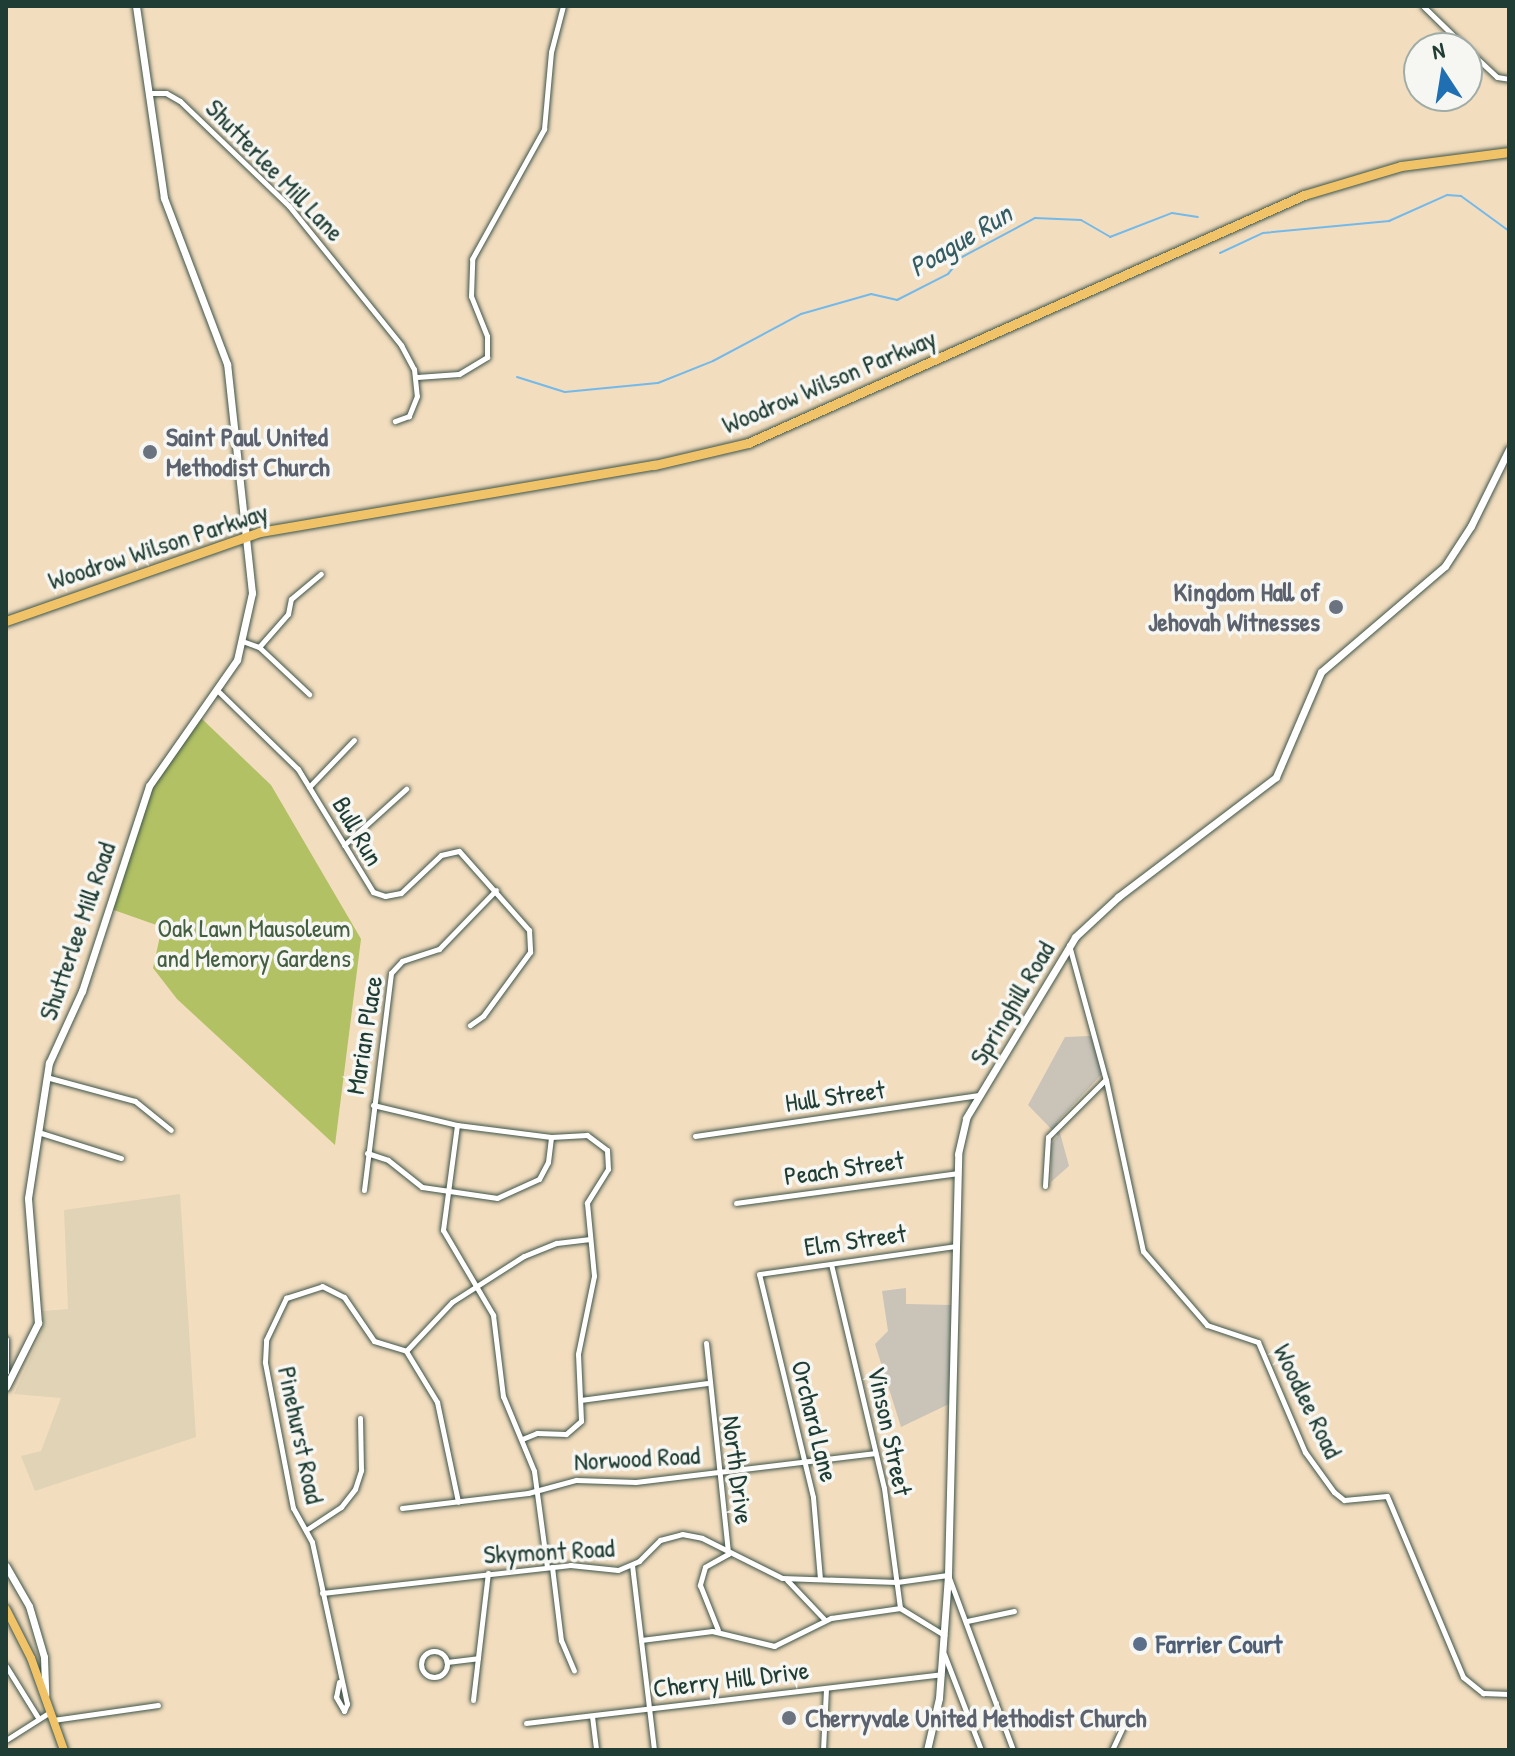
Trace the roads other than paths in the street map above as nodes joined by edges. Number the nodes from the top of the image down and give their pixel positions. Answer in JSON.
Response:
{"nodes":[{"id":1,"x":136,"y":6,"type":"edge"},
{"id":2,"x":563,"y":6,"type":"edge"},
{"id":3,"x":1423,"y":6,"type":"edge"},
{"id":4,"x":1450,"y":32,"type":"edge"},
{"id":5,"x":1483,"y":63,"type":"edge"},
{"id":6,"x":1509,"y":79,"type":"edge"},
{"id":7,"x":148,"y":93,"type":"junction"},
{"id":8,"x":1509,"y":152,"type":"edge"},
{"id":9,"x":417,"y":377,"type":"junction"},
{"id":10,"x":395,"y":421,"type":"dead end"},
{"id":11,"x":1509,"y":449,"type":"edge"},
{"id":12,"x":245,"y":536,"type":"junction"},
{"id":13,"x":321,"y":574,"type":"dead end"},
{"id":14,"x":6,"y":621,"type":"edge"},
{"id":15,"x":245,"y":642,"type":"junction"},
{"id":16,"x":259,"y":647,"type":"junction"},
{"id":17,"x":218,"y":691,"type":"junction"},
{"id":18,"x":309,"y":694,"type":"dead end"},
{"id":19,"x":354,"y":740,"type":"dead end"},
{"id":20,"x":309,"y":787,"type":"junction"},
{"id":21,"x":406,"y":789,"type":"dead end"},
{"id":22,"x":344,"y":845,"type":"junction"},
{"id":23,"x":496,"y":890,"type":"junction"},
{"id":24,"x":1069,"y":945,"type":"junction"},
{"id":25,"x":470,"y":1025,"type":"dead end"},
{"id":26,"x":46,"y":1077,"type":"junction"},
{"id":27,"x":1106,"y":1080,"type":"junction"},
{"id":28,"x":980,"y":1095,"type":"junction"},
{"id":29,"x":373,"y":1105,"type":"junction"},
{"id":30,"x":457,"y":1125,"type":"junction"},
{"id":31,"x":171,"y":1130,"type":"dead end"},
{"id":32,"x":36,"y":1131,"type":"junction"},
{"id":33,"x":695,"y":1136,"type":"dead end"},
{"id":34,"x":551,"y":1137,"type":"junction"},
{"id":35,"x":367,"y":1153,"type":"junction"},
{"id":36,"x":121,"y":1158,"type":"dead end"},
{"id":37,"x":958,"y":1173,"type":"junction"},
{"id":38,"x":1045,"y":1186,"type":"dead end"},
{"id":39,"x":364,"y":1190,"type":"dead end"},
{"id":40,"x":448,"y":1192,"type":"junction"},
{"id":41,"x":736,"y":1203,"type":"dead end"},
{"id":42,"x":590,"y":1239,"type":"junction"},
{"id":43,"x":956,"y":1246,"type":"junction"},
{"id":44,"x":831,"y":1264,"type":"junction"},
{"id":45,"x":759,"y":1274,"type":"joint"},
{"id":46,"x":479,"y":1284,"type":"junction"},
{"id":47,"x":6,"y":1339,"type":"edge"},
{"id":48,"x":706,"y":1343,"type":"dead end"},
{"id":49,"x":406,"y":1351,"type":"junction"},
{"id":50,"x":6,"y":1372,"type":"edge"},
{"id":51,"x":707,"y":1383,"type":"junction"},
{"id":52,"x":6,"y":1387,"type":"edge"},
{"id":53,"x":581,"y":1400,"type":"junction"},
{"id":54,"x":360,"y":1418,"type":"dead end"},
{"id":55,"x":522,"y":1439,"type":"junction"},
{"id":56,"x":875,"y":1453,"type":"junction"},
{"id":57,"x":803,"y":1462,"type":"junction"},
{"id":58,"x":717,"y":1473,"type":"junction"},
{"id":59,"x":537,"y":1490,"type":"junction"},
{"id":60,"x":458,"y":1502,"type":"junction"},
{"id":61,"x":402,"y":1508,"type":"dead end"},
{"id":62,"x":306,"y":1530,"type":"junction"},
{"id":63,"x":728,"y":1554,"type":"junction"},
{"id":64,"x":632,"y":1565,"type":"junction"},
{"id":65,"x":6,"y":1566,"type":"edge"},
{"id":66,"x":550,"y":1567,"type":"junction"},
{"id":67,"x":488,"y":1573,"type":"junction"},
{"id":68,"x":948,"y":1575,"type":"junction"},
{"id":69,"x":787,"y":1579,"type":"junction"},
{"id":70,"x":820,"y":1579,"type":"junction"},
{"id":71,"x":897,"y":1582,"type":"junction"},
{"id":72,"x":322,"y":1593,"type":"junction"},
{"id":73,"x":900,"y":1608,"type":"junction"},
{"id":74,"x":6,"y":1609,"type":"edge"},
{"id":75,"x":1014,"y":1611,"type":"dead end"},
{"id":76,"x":825,"y":1620,"type":"junction"},
{"id":77,"x":967,"y":1621,"type":"junction"},
{"id":78,"x":719,"y":1631,"type":"junction"},
{"id":79,"x":944,"y":1635,"type":"junction"},
{"id":80,"x":641,"y":1640,"type":"junction"},
{"id":81,"x":942,"y":1650,"type":"junction"},
{"id":82,"x":42,"y":1654,"type":"junction"},
{"id":83,"x":31,"y":1658,"type":"junction"},
{"id":84,"x":478,"y":1658,"type":"junction"},
{"id":85,"x":447,"y":1662,"type":"junction"},
{"id":86,"x":6,"y":1666,"type":"edge"},
{"id":87,"x":574,"y":1670,"type":"dead end"},
{"id":88,"x":941,"y":1674,"type":"junction"},
{"id":89,"x":339,"y":1682,"type":"junction"},
{"id":90,"x":826,"y":1688,"type":"junction"},
{"id":91,"x":1509,"y":1694,"type":"edge"},
{"id":92,"x":45,"y":1697,"type":"junction"},
{"id":93,"x":473,"y":1700,"type":"dead end"},
{"id":94,"x":158,"y":1705,"type":"dead end"},
{"id":95,"x":649,"y":1709,"type":"junction"},
{"id":96,"x":37,"y":1716,"type":"junction"},
{"id":97,"x":51,"y":1716,"type":"junction"},
{"id":98,"x":592,"y":1716,"type":"junction"},
{"id":99,"x":1125,"y":1722,"type":"dead end"},
{"id":100,"x":526,"y":1723,"type":"dead end"},
{"id":101,"x":6,"y":1740,"type":"edge"},
{"id":102,"x":64,"y":1750,"type":"edge"},
{"id":103,"x":596,"y":1750,"type":"edge"},
{"id":104,"x":654,"y":1750,"type":"edge"},
{"id":105,"x":823,"y":1750,"type":"edge"},
{"id":106,"x":927,"y":1750,"type":"edge"},
{"id":107,"x":981,"y":1750,"type":"edge"},
{"id":108,"x":1013,"y":1750,"type":"edge"},
{"id":109,"x":1112,"y":1750,"type":"edge"}],
"edges":[{"from":1,"to":7,"type":"street","name":"Shutterlee Mill Road"},
{"from":2,"to":9,"type":"street"},
{"from":3,"to":4,"type":"street"},
{"from":5,"to":6,"type":"street"},
{"from":7,"to":9,"type":"street","name":"Shutterlee Mill Lane"},
{"from":7,"to":12,"type":"street","name":"Shutterlee Mill Road"},
{"from":8,"to":12,"type":"highway","name":"Woodrow Wilson Parkway"},
{"from":9,"to":10,"type":"street"},
{"from":11,"to":24,"type":"street","name":"Springhill Road"},
{"from":12,"to":14,"type":"highway","name":"Woodrow Wilson Parkway"},
{"from":12,"to":15,"type":"street","name":"Shutterlee Mill Road"},
{"from":13,"to":16,"type":"street"},
{"from":15,"to":16,"type":"street"},
{"from":15,"to":17,"type":"street","name":"Shutterlee Mill Road"},
{"from":16,"to":18,"type":"street"},
{"from":17,"to":20,"type":"street","name":"Bull Run"},
{"from":17,"to":26,"type":"street","name":"Shutterlee Mill Road"},
{"from":19,"to":20,"type":"street"},
{"from":20,"to":22,"type":"street","name":"Bull Run"},
{"from":21,"to":22,"type":"street"},
{"from":22,"to":23,"type":"street","name":"Bull Run"},
{"from":23,"to":25,"type":"street","name":"Bull Run"},
{"from":23,"to":29,"type":"street","name":"Marian Place"},
{"from":24,"to":27,"type":"street","name":"Woodlee Road"},
{"from":24,"to":28,"type":"street","name":"Springhill Road"},
{"from":26,"to":31,"type":"street"},
{"from":26,"to":32,"type":"street","name":"Shutterlee Mill Road"},
{"from":27,"to":38,"type":"street"},
{"from":27,"to":91,"type":"street","name":"Woodlee Road"},
{"from":28,"to":33,"type":"street","name":"Hull Street"},
{"from":28,"to":37,"type":"street","name":"Springhill Road"},
{"from":29,"to":30,"type":"street"},
{"from":29,"to":35,"type":"street","name":"Marian Place"},
{"from":30,"to":34,"type":"street"},
{"from":30,"to":40,"type":"street"},
{"from":32,"to":36,"type":"street"},
{"from":32,"to":52,"type":"street","name":"Shutterlee Mill Road"},
{"from":34,"to":40,"type":"street"},
{"from":34,"to":42,"type":"street"},
{"from":35,"to":39,"type":"street","name":"Marian Place"},
{"from":35,"to":40,"type":"street"},
{"from":37,"to":41,"type":"street","name":"Peach Street"},
{"from":37,"to":43,"type":"street","name":"Springhill Road"},
{"from":40,"to":46,"type":"street"},
{"from":42,"to":46,"type":"street"},
{"from":42,"to":53,"type":"street"},
{"from":43,"to":44,"type":"street","name":"Elm Street"},
{"from":43,"to":68,"type":"street","name":"Springhill Road"},
{"from":44,"to":45,"type":"street","name":"Elm Street"},
{"from":44,"to":56,"type":"street","name":"Vinson Street"},
{"from":45,"to":57,"type":"street","name":"Orchard Lane"},
{"from":46,"to":49,"type":"street"},
{"from":46,"to":55,"type":"street"},
{"from":47,"to":50,"type":"street"},
{"from":48,"to":51,"type":"street","name":"North Drive"},
{"from":49,"to":60,"type":"street"},
{"from":49,"to":62,"type":"street","name":"Pinehurst Road"},
{"from":51,"to":53,"type":"street"},
{"from":51,"to":58,"type":"street","name":"North Drive"},
{"from":53,"to":55,"type":"street"},
{"from":54,"to":62,"type":"street"},
{"from":55,"to":59,"type":"street"},
{"from":56,"to":57,"type":"street","name":"Norwood Road"},
{"from":56,"to":71,"type":"street","name":"Vinson Street"},
{"from":57,"to":58,"type":"street","name":"Norwood Road"},
{"from":57,"to":70,"type":"street","name":"Orchard Lane"},
{"from":58,"to":59,"type":"street","name":"Norwood Road"},
{"from":58,"to":63,"type":"street","name":"North Drive"},
{"from":59,"to":60,"type":"street","name":"Norwood Road"},
{"from":59,"to":66,"type":"street"},
{"from":60,"to":61,"type":"street","name":"Norwood Road"},
{"from":62,"to":72,"type":"street","name":"Pinehurst Road"},
{"from":63,"to":64,"type":"street","name":"Skymont Road"},
{"from":63,"to":69,"type":"street","name":"Skymont Road"},
{"from":63,"to":78,"type":"street"},
{"from":64,"to":66,"type":"street","name":"Skymont Road"},
{"from":64,"to":80,"type":"street"},
{"from":65,"to":82,"type":"street"},
{"from":66,"to":67,"type":"street","name":"Skymont Road"},
{"from":66,"to":87,"type":"street"},
{"from":67,"to":72,"type":"street","name":"Skymont Road"},
{"from":67,"to":84,"type":"street"},
{"from":68,"to":71,"type":"street","name":"Skymont Road"},
{"from":68,"to":77,"type":"street"},
{"from":68,"to":79,"type":"street","name":"Springhill Road"},
{"from":69,"to":70,"type":"street","name":"Skymont Road"},
{"from":69,"to":76,"type":"street"},
{"from":70,"to":71,"type":"street","name":"Skymont Road"},
{"from":71,"to":73,"type":"street","name":"Vinson Street"},
{"from":72,"to":89,"type":"street","name":"Pinehurst Road"},
{"from":73,"to":76,"type":"street"},
{"from":73,"to":79,"type":"street"},
{"from":74,"to":83,"type":"main road"},
{"from":75,"to":77,"type":"street"},
{"from":76,"to":78,"type":"street"},
{"from":77,"to":108,"type":"street"},
{"from":78,"to":80,"type":"street"},
{"from":79,"to":81,"type":"street","name":"Springhill Road"},
{"from":80,"to":95,"type":"street"},
{"from":81,"to":88,"type":"street","name":"Springhill Road"},
{"from":81,"to":107,"type":"street"},
{"from":82,"to":83,"type":"street"},
{"from":82,"to":92,"type":"street"},
{"from":83,"to":92,"type":"main road"},
{"from":84,"to":85,"type":"street"},
{"from":84,"to":93,"type":"street"},
{"from":85,"to":85,"type":"street"},
{"from":86,"to":96,"type":"street"},
{"from":88,"to":90,"type":"street","name":"Cherry Hill Drive"},
{"from":88,"to":106,"type":"street","name":"Springhill Road"},
{"from":89,"to":89,"type":"street","name":"Pinehurst Road"},
{"from":90,"to":95,"type":"street","name":"Cherry Hill Drive"},
{"from":90,"to":105,"type":"street"},
{"from":92,"to":97,"type":"main road"},
{"from":94,"to":97,"type":"street"},
{"from":95,"to":98,"type":"street","name":"Cherry Hill Drive"},
{"from":95,"to":104,"type":"street"},
{"from":96,"to":97,"type":"street"},
{"from":96,"to":101,"type":"street"},
{"from":97,"to":102,"type":"main road"},
{"from":98,"to":100,"type":"street","name":"Cherry Hill Drive"},
{"from":98,"to":103,"type":"street"},
{"from":99,"to":109,"type":"street"}]}
